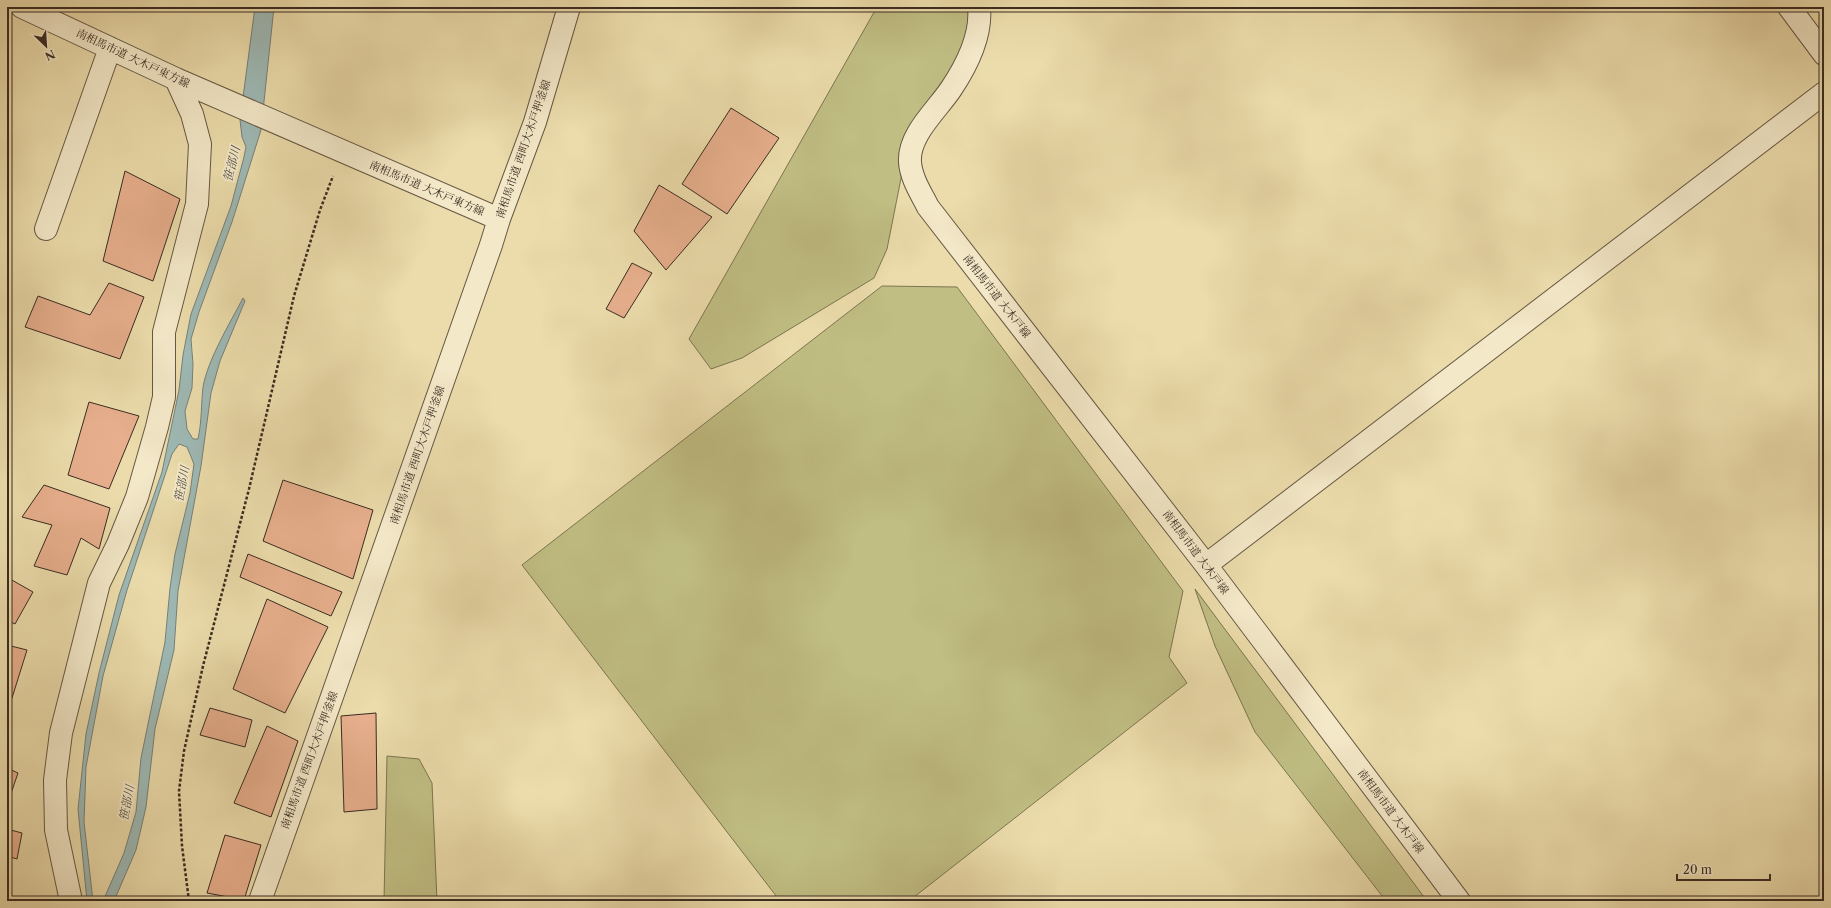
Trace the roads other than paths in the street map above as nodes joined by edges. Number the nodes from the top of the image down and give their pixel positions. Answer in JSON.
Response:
{"nodes":[{"id":1,"x":22,"y":7,"type":"edge"},
{"id":2,"x":570,"y":7,"type":"edge"},
{"id":3,"x":979,"y":7,"type":"edge"},
{"id":4,"x":1789,"y":7,"type":"edge"},
{"id":5,"x":110,"y":48,"type":"junction"},
{"id":6,"x":1824,"y":54,"type":"edge"},
{"id":7,"x":176,"y":79,"type":"junction"},
{"id":8,"x":1824,"y":93,"type":"edge"},
{"id":9,"x":499,"y":219,"type":"junction"},
{"id":10,"x":46,"y":229,"type":"dead end"},
{"id":11,"x":1206,"y":565,"type":"junction"},
{"id":12,"x":71,"y":901,"type":"edge"},
{"id":13,"x":260,"y":901,"type":"edge"},
{"id":14,"x":1459,"y":901,"type":"edge"}],
"edges":[{"from":1,"to":5,"type":"street","name":"南相馬市道 大木戸東方線"},
{"from":2,"to":9,"type":"street","name":"南相馬市道 西町大木戸押釜線"},
{"from":3,"to":11,"type":"street","name":"南相馬市道 大木戸線"},
{"from":4,"to":6,"type":"street"},
{"from":5,"to":7,"type":"street","name":"南相馬市道 大木戸東方線"},
{"from":5,"to":10,"type":"street"},
{"from":7,"to":9,"type":"street","name":"南相馬市道 大木戸東方線"},
{"from":7,"to":12,"type":"street"},
{"from":8,"to":11,"type":"street"},
{"from":9,"to":13,"type":"street","name":"南相馬市道 西町大木戸押釜線"},
{"from":11,"to":14,"type":"street","name":"南相馬市道 大木戸線"}]}
